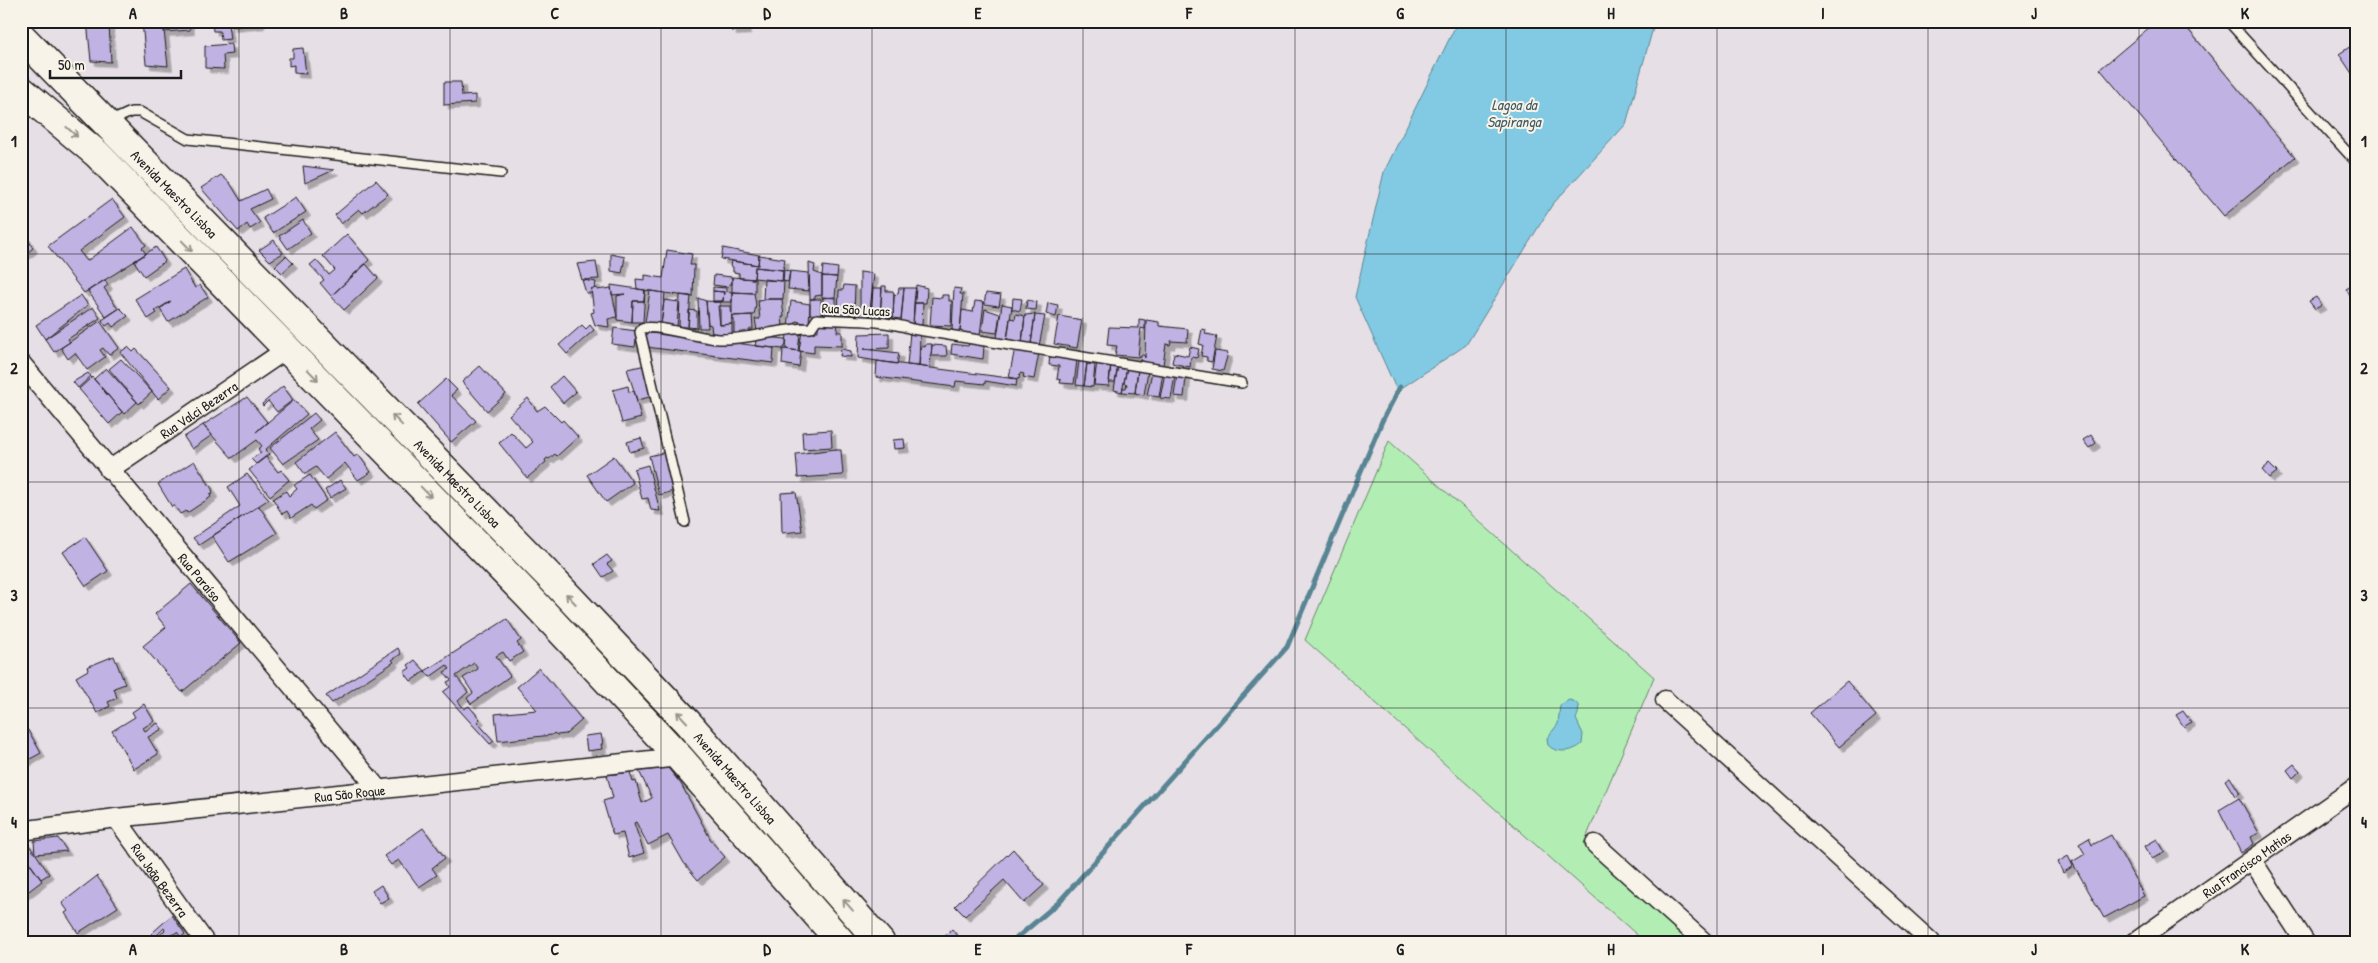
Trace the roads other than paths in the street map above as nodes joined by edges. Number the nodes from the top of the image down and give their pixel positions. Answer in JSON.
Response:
{"nodes":[{"id":1,"x":2242,"y":21,"type":"edge"},
{"id":2,"x":2231,"y":24,"type":"edge"},
{"id":3,"x":21,"y":36,"type":"edge"},
{"id":4,"x":26,"y":101,"type":"edge"},
{"id":5,"x":106,"y":123,"type":"junction"},
{"id":6,"x":2357,"y":163,"type":"edge"},
{"id":7,"x":501,"y":173,"type":"dead end"},
{"id":8,"x":288,"y":349,"type":"junction"},
{"id":9,"x":21,"y":363,"type":"edge"},
{"id":10,"x":1242,"y":383,"type":"dead end"},
{"id":11,"x":109,"y":470,"type":"junction"},
{"id":12,"x":685,"y":522,"type":"dead end"},
{"id":13,"x":1665,"y":700,"type":"dead end"},
{"id":14,"x":679,"y":757,"type":"junction"},
{"id":15,"x":2357,"y":786,"type":"edge"},
{"id":16,"x":379,"y":790,"type":"junction"},
{"id":17,"x":116,"y":818,"type":"junction"},
{"id":18,"x":21,"y":830,"type":"edge"},
{"id":19,"x":1595,"y":844,"type":"dead end"},
{"id":20,"x":2252,"y":860,"type":"junction"},
{"id":21,"x":205,"y":942,"type":"edge"},
{"id":22,"x":841,"y":942,"type":"edge"},
{"id":23,"x":880,"y":942,"type":"edge"},
{"id":24,"x":1704,"y":942,"type":"edge"},
{"id":25,"x":1931,"y":942,"type":"edge"},
{"id":26,"x":2135,"y":942,"type":"edge"},
{"id":27,"x":2305,"y":942,"type":"edge"}],
"edges":[{"from":1,"to":2,"type":"lane"},
{"from":2,"to":6,"type":"lane"},
{"from":3,"to":5,"type":"highway","name":"Avenida Maestro Lisboa"},
{"from":4,"to":8,"type":"highway","name":"Avenida Maestro Lisboa","one_way":true},
{"from":5,"to":7,"type":"lane"},
{"from":23,"to":5,"type":"highway","name":"Avenida Maestro Lisboa","one_way":true},
{"from":8,"to":11,"type":"street","name":"Rua Valci Bezerra"},
{"from":8,"to":14,"type":"highway","name":"Avenida Maestro Lisboa","one_way":true},
{"from":9,"to":11,"type":"street","name":"Rua Paraíso"},
{"from":10,"to":12,"type":"lane","name":"Rua São Lucas"},
{"from":11,"to":16,"type":"street","name":"Rua Paraíso"},
{"from":13,"to":25,"type":"street"},
{"from":14,"to":16,"type":"street","name":"Rua São Roque"},
{"from":14,"to":22,"type":"highway","name":"Avenida Maestro Lisboa"},
{"from":15,"to":20,"type":"street","name":"Rua Francisco Matias"},
{"from":16,"to":17,"type":"street","name":"Rua São Roque"},
{"from":17,"to":18,"type":"street","name":"Rua São Roque"},
{"from":17,"to":21,"type":"street","name":"Rua João Bezerra"},
{"from":19,"to":24,"type":"street"},
{"from":20,"to":26,"type":"street","name":"Rua Francisco Matias"},
{"from":20,"to":27,"type":"street"}]}
